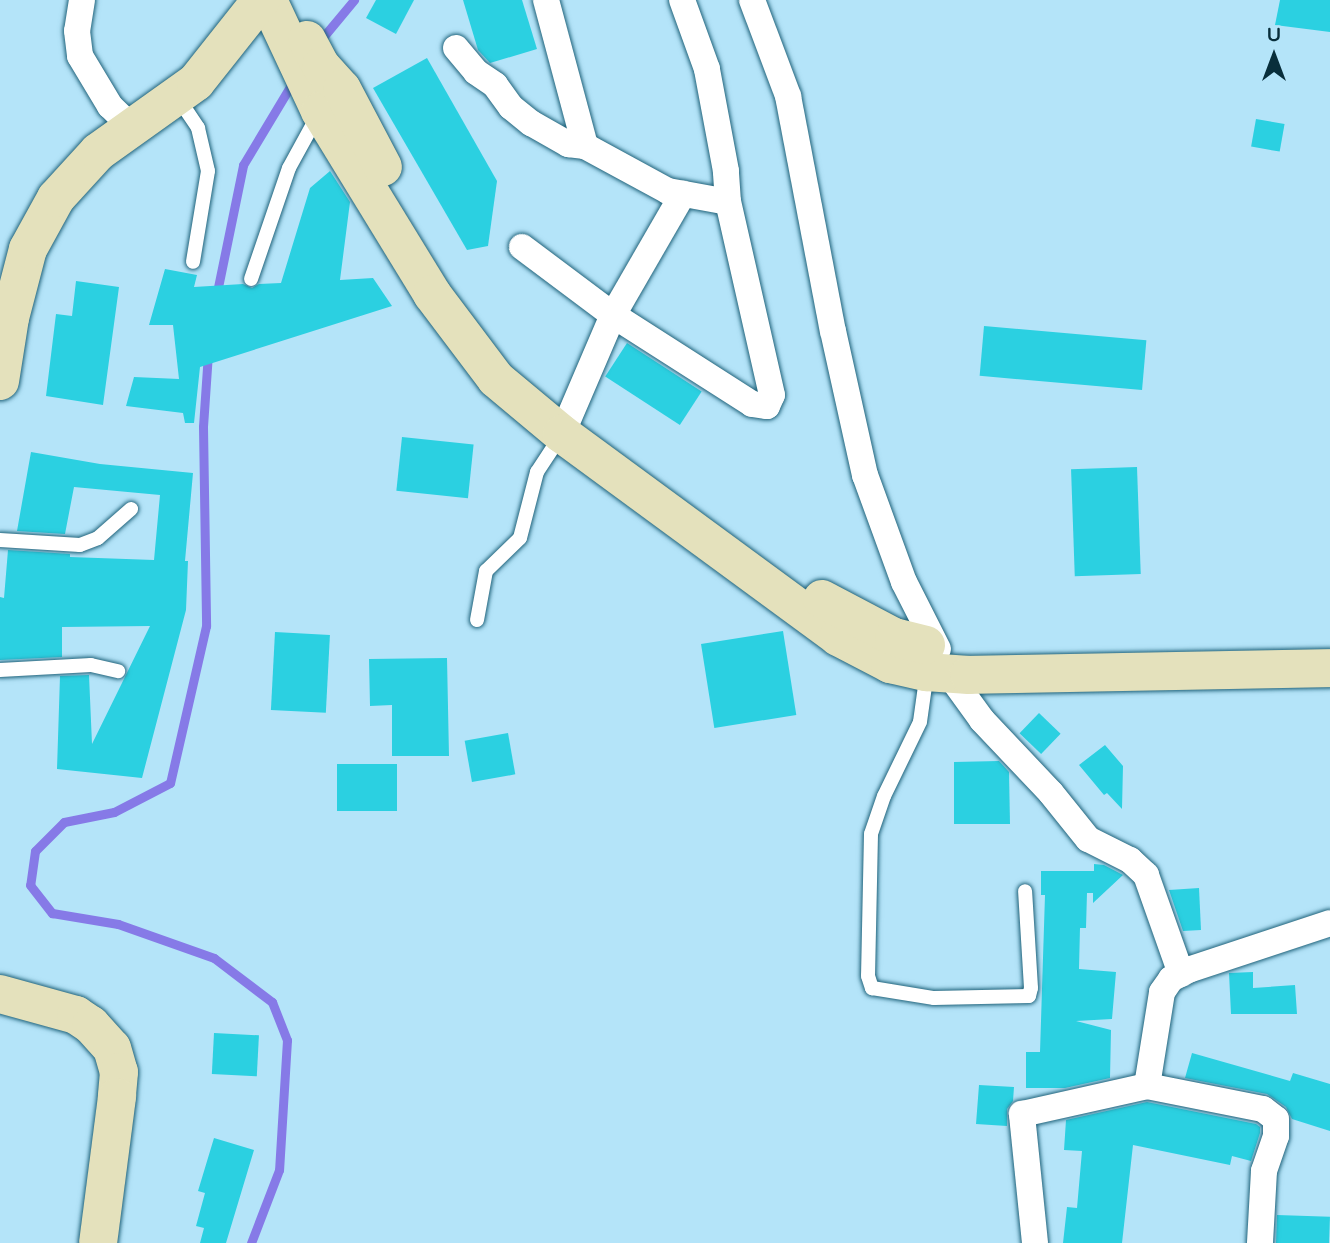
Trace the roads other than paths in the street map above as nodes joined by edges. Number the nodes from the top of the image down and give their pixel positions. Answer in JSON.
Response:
{"nodes":[{"id":1,"x":82,"y":0,"type":"edge"},
{"id":2,"x":261,"y":0,"type":"edge"},
{"id":3,"x":546,"y":0,"type":"edge"},
{"id":4,"x":682,"y":0,"type":"edge"},
{"id":5,"x":752,"y":0,"type":"edge"},
{"id":6,"x":283,"y":13,"type":"edge"},
{"id":7,"x":456,"y":48,"type":"dead end"},
{"id":8,"x":322,"y":86,"type":"junction"},
{"id":9,"x":178,"y":98,"type":"junction"},
{"id":10,"x":133,"y":128,"type":"junction"},
{"id":11,"x":585,"y":146,"type":"junction"},
{"id":12,"x":683,"y":194,"type":"junction"},
{"id":13,"x":728,"y":202,"type":"junction"},
{"id":14,"x":522,"y":247,"type":"dead end"},
{"id":15,"x":193,"y":262,"type":"dead end"},
{"id":16,"x":251,"y":279,"type":"dead end"},
{"id":17,"x":613,"y":316,"type":"junction"},
{"id":18,"x":3,"y":336,"type":"edge"},
{"id":19,"x":0,"y":381,"type":"edge"},
{"id":20,"x":568,"y":423,"type":"junction"},
{"id":21,"x":131,"y":509,"type":"dead end"},
{"id":22,"x":0,"y":540,"type":"edge"},
{"id":23,"x":477,"y":620,"type":"dead end"},
{"id":24,"x":1330,"y":646,"type":"edge"},
{"id":25,"x":935,"y":660,"type":"junction"},
{"id":26,"x":1330,"y":668,"type":"edge"},
{"id":27,"x":0,"y":670,"type":"edge"},
{"id":28,"x":118,"y":671,"type":"dead end"},
{"id":29,"x":1025,"y":891,"type":"dead end"},
{"id":30,"x":1330,"y":923,"type":"edge"},
{"id":31,"x":1181,"y":974,"type":"junction"},
{"id":32,"x":0,"y":994,"type":"edge"},
{"id":33,"x":1147,"y":1086,"type":"junction"},
{"id":34,"x":98,"y":1243,"type":"edge"},
{"id":35,"x":1035,"y":1243,"type":"edge"},
{"id":36,"x":1260,"y":1243,"type":"edge"}],
"edges":[{"from":1,"to":10,"type":"street"},
{"from":2,"to":9,"type":"street"},
{"from":3,"to":11,"type":"street"},
{"from":4,"to":13,"type":"street"},
{"from":5,"to":25,"type":"street"},
{"from":6,"to":8,"type":"street"},
{"from":7,"to":11,"type":"street"},
{"from":8,"to":16,"type":"lane"},
{"from":8,"to":20,"type":"street"},
{"from":9,"to":10,"type":"street"},
{"from":9,"to":15,"type":"lane"},
{"from":10,"to":18,"type":"street"},
{"from":11,"to":12,"type":"street"},
{"from":12,"to":13,"type":"street"},
{"from":12,"to":17,"type":"street"},
{"from":13,"to":17,"type":"street"},
{"from":14,"to":17,"type":"street"},
{"from":17,"to":20,"type":"street"},
{"from":18,"to":19,"type":"street"},
{"from":20,"to":23,"type":"lane"},
{"from":20,"to":25,"type":"street"},
{"from":21,"to":22,"type":"lane"},
{"from":24,"to":25,"type":"street"},
{"from":25,"to":26,"type":"street"},
{"from":25,"to":29,"type":"lane"},
{"from":25,"to":31,"type":"street"},
{"from":27,"to":28,"type":"lane"},
{"from":30,"to":31,"type":"street"},
{"from":31,"to":33,"type":"street"},
{"from":32,"to":34,"type":"street"},
{"from":33,"to":35,"type":"street"},
{"from":33,"to":36,"type":"street"}]}
